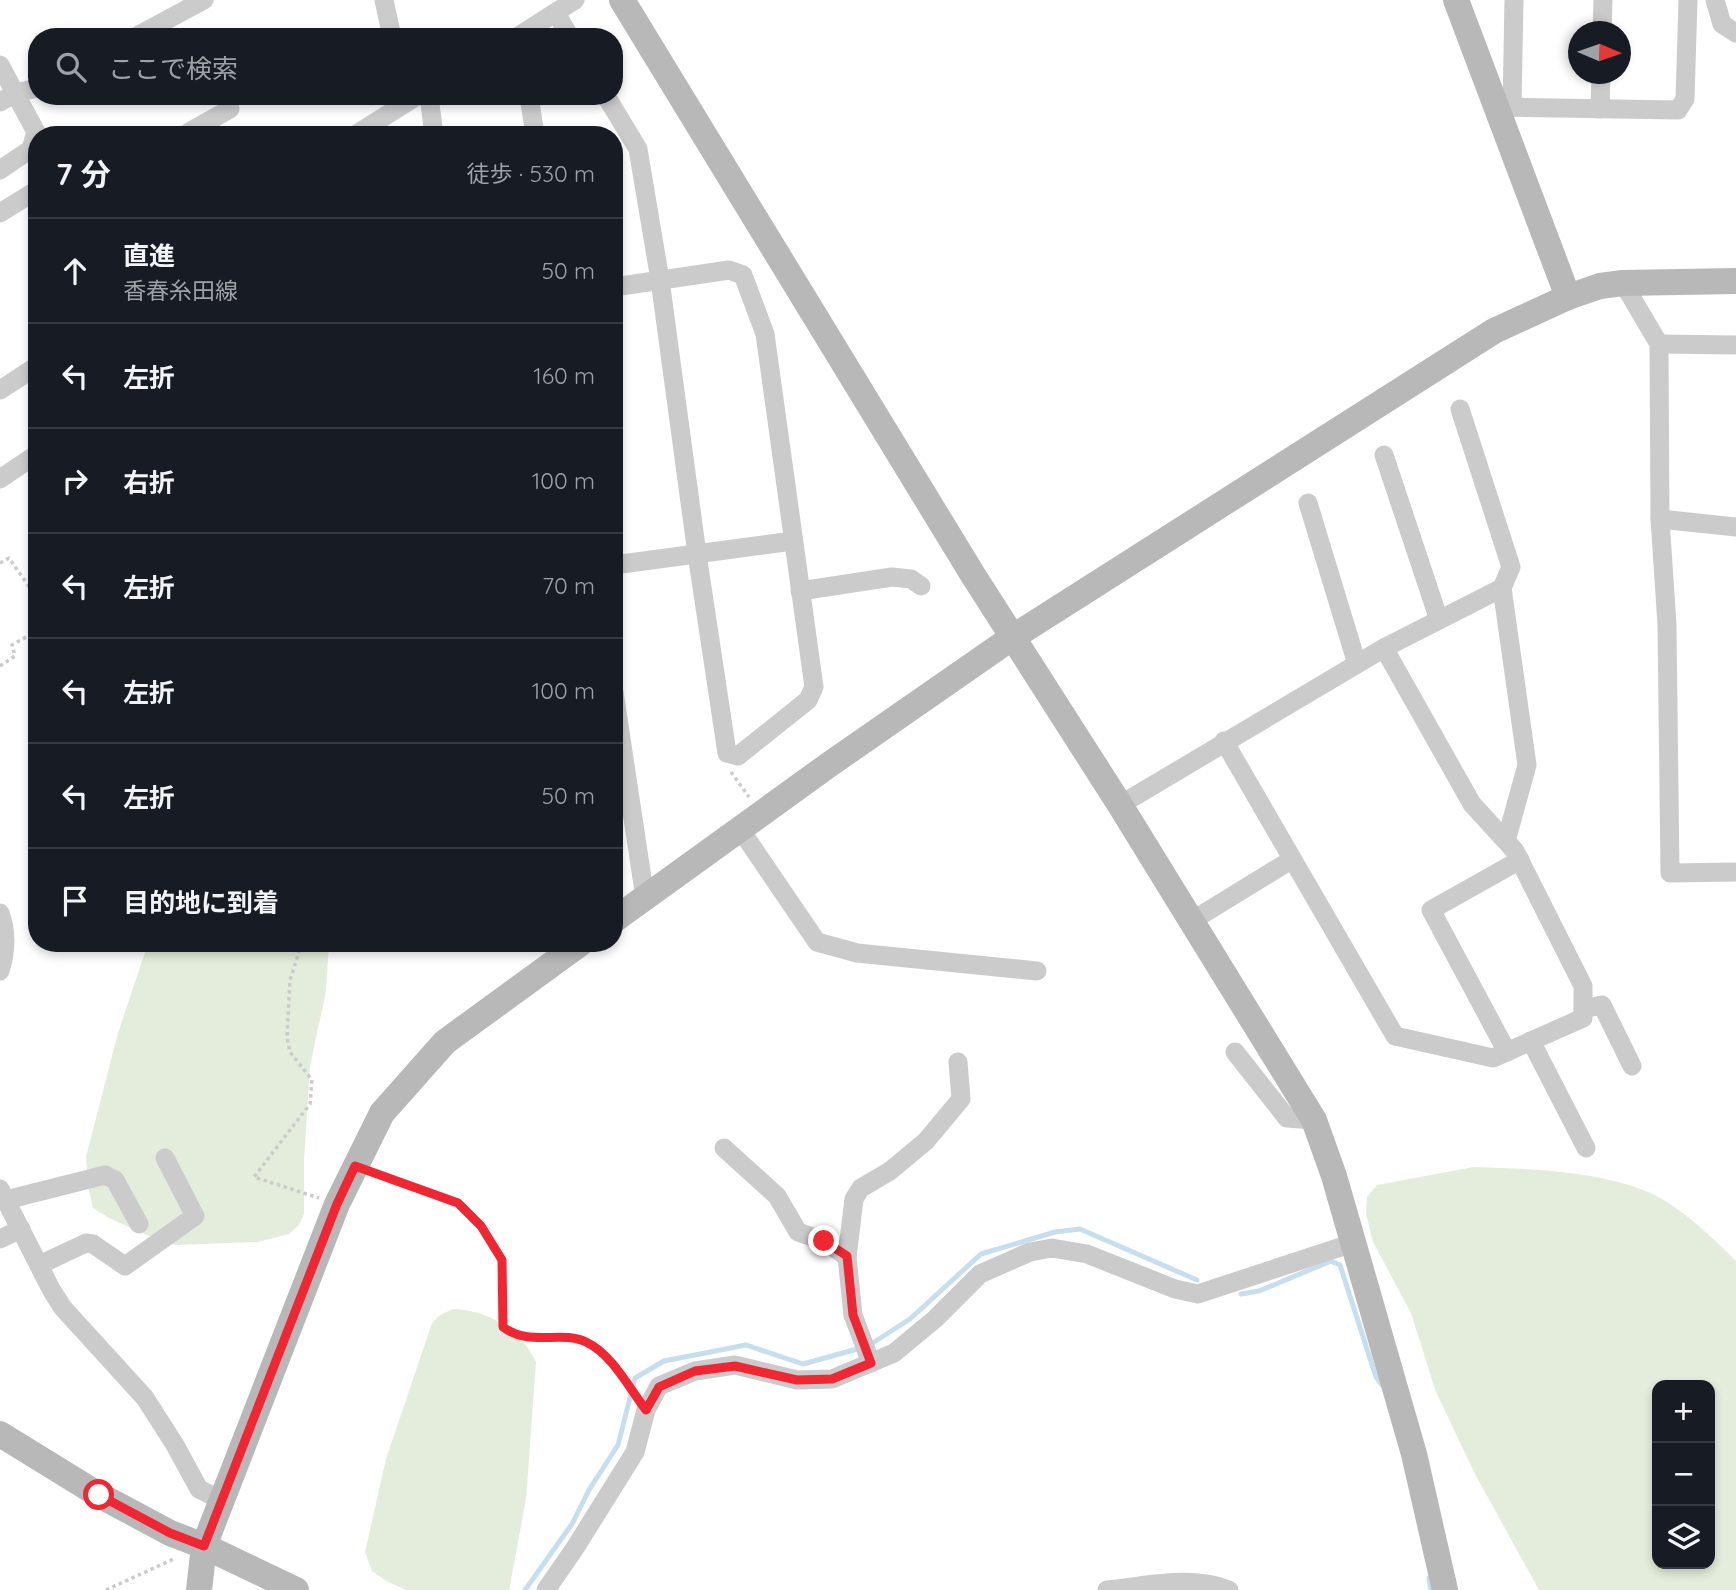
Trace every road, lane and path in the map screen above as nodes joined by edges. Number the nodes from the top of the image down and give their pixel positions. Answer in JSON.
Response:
{"nodes":[{"id":1,"x":204,"y":0,"type":"edge"},
{"id":2,"x":384,"y":0,"type":"edge"},
{"id":3,"x":575,"y":0,"type":"edge"},
{"id":4,"x":622,"y":0,"type":"edge"},
{"id":5,"x":1456,"y":0,"type":"edge"},
{"id":6,"x":1514,"y":0,"type":"edge"},
{"id":7,"x":1603,"y":0,"type":"edge"},
{"id":8,"x":1688,"y":0,"type":"edge"},
{"id":9,"x":1714,"y":0,"type":"edge"},
{"id":10,"x":556,"y":13,"type":"junction"},
{"id":11,"x":1602,"y":21,"type":"edge"},
{"id":12,"x":152,"y":28,"type":"edge"},
{"id":13,"x":390,"y":28,"type":"edge"},
{"id":14,"x":532,"y":28,"type":"edge"},
{"id":15,"x":565,"y":28,"type":"edge"},
{"id":16,"x":1736,"y":33,"type":"edge"},
{"id":17,"x":0,"y":65,"type":"edge"},
{"id":18,"x":1601,"y":84,"type":"edge"},
{"id":19,"x":28,"y":91,"type":"edge"},
{"id":20,"x":8,"y":97,"type":"edge"},
{"id":21,"x":400,"y":105,"type":"edge"},
{"id":22,"x":430,"y":105,"type":"edge"},
{"id":23,"x":530,"y":105,"type":"edge"},
{"id":24,"x":611,"y":105,"type":"edge"},
{"id":25,"x":1504,"y":107,"type":"junction"},
{"id":26,"x":1600,"y":108,"type":"junction"},
{"id":27,"x":230,"y":109,"type":"dead end"},
{"id":28,"x":31,"y":126,"type":"edge"},
{"id":29,"x":201,"y":126,"type":"edge"},
{"id":30,"x":368,"y":126,"type":"edge"},
{"id":31,"x":433,"y":126,"type":"edge"},
{"id":32,"x":534,"y":126,"type":"edge"},
{"id":33,"x":28,"y":151,"type":"edge"},
{"id":34,"x":0,"y":170,"type":"edge"},
{"id":35,"x":28,"y":196,"type":"edge"},
{"id":36,"x":0,"y":213,"type":"edge"},
{"id":37,"x":660,"y":281,"type":"junction"},
{"id":38,"x":1736,"y":281,"type":"edge"},
{"id":39,"x":1623,"y":283,"type":"junction"},
{"id":40,"x":623,"y":285,"type":"edge"},
{"id":41,"x":1568,"y":297,"type":"junction"},
{"id":42,"x":1659,"y":344,"type":"junction"},
{"id":43,"x":1736,"y":345,"type":"edge"},
{"id":44,"x":28,"y":372,"type":"edge"},
{"id":45,"x":0,"y":390,"type":"edge"},
{"id":46,"x":1460,"y":409,"type":"dead end"},
{"id":47,"x":1384,"y":454,"type":"dead end"},
{"id":48,"x":28,"y":460,"type":"edge"},
{"id":49,"x":0,"y":479,"type":"edge"},
{"id":50,"x":1308,"y":503,"type":"dead end"},
{"id":51,"x":1660,"y":519,"type":"junction"},
{"id":52,"x":1736,"y":519,"type":"edge"},
{"id":53,"x":1711,"y":525,"type":"junction"},
{"id":54,"x":1736,"y":527,"type":"edge"},
{"id":55,"x":793,"y":541,"type":"junction"},
{"id":56,"x":697,"y":554,"type":"junction"},
{"id":57,"x":0,"y":563,"type":"edge"},
{"id":58,"x":623,"y":564,"type":"edge"},
{"id":59,"x":28,"y":585,"type":"edge"},
{"id":60,"x":921,"y":586,"type":"dead end"},
{"id":61,"x":1502,"y":588,"type":"junction"},
{"id":62,"x":800,"y":591,"type":"junction"},
{"id":63,"x":1439,"y":620,"type":"junction"},
{"id":64,"x":28,"y":636,"type":"edge"},
{"id":65,"x":1013,"y":637,"type":"junction"},
{"id":66,"x":1384,"y":648,"type":"junction"},
{"id":67,"x":1357,"y":664,"type":"junction"},
{"id":68,"x":0,"y":666,"type":"edge"},
{"id":69,"x":1224,"y":741,"type":"junction"},
{"id":70,"x":727,"y":753,"type":"junction"},
{"id":71,"x":1120,"y":804,"type":"junction"},
{"id":72,"x":623,"y":805,"type":"edge"},
{"id":73,"x":761,"y":813,"type":"junction"},
{"id":74,"x":740,"y":829,"type":"junction"},
{"id":75,"x":1506,"y":841,"type":"junction"},
{"id":76,"x":1291,"y":860,"type":"junction"},
{"id":77,"x":1520,"y":860,"type":"junction"},
{"id":78,"x":1736,"y":872,"type":"edge"},
{"id":79,"x":645,"y":898,"type":"junction"},
{"id":80,"x":0,"y":913,"type":"edge"},
{"id":81,"x":623,"y":914,"type":"edge"},
{"id":82,"x":1190,"y":922,"type":"junction"},
{"id":83,"x":299,"y":952,"type":"edge"},
{"id":84,"x":569,"y":952,"type":"edge"},
{"id":85,"x":0,"y":971,"type":"edge"},
{"id":86,"x":1037,"y":971,"type":"dead end"},
{"id":87,"x":1583,"y":1009,"type":"junction"},
{"id":88,"x":1531,"y":1041,"type":"junction"},
{"id":89,"x":1235,"y":1052,"type":"dead end"},
{"id":90,"x":1507,"y":1052,"type":"junction"},
{"id":91,"x":958,"y":1062,"type":"dead end"},
{"id":92,"x":1632,"y":1066,"type":"dead end"},
{"id":93,"x":1314,"y":1120,"type":"junction"},
{"id":94,"x":1586,"y":1148,"type":"dead end"},
{"id":95,"x":724,"y":1149,"type":"dead end"},
{"id":96,"x":165,"y":1158,"type":"dead end"},
{"id":97,"x":355,"y":1166,"type":"junction"},
{"id":98,"x":3,"y":1194,"type":"edge"},
{"id":99,"x":337,"y":1204,"type":"junction"},
{"id":100,"x":139,"y":1224,"type":"dead end"},
{"id":101,"x":21,"y":1229,"type":"junction"},
{"id":102,"x":0,"y":1239,"type":"edge"},
{"id":103,"x":1353,"y":1243,"type":"junction"},
{"id":104,"x":847,"y":1256,"type":"junction"},
{"id":105,"x":39,"y":1265,"type":"junction"},
{"id":106,"x":871,"y":1363,"type":"junction"},
{"id":107,"x":646,"y":1410,"type":"junction"},
{"id":108,"x":0,"y":1434,"type":"edge"},
{"id":109,"x":221,"y":1500,"type":"junction"},
{"id":110,"x":204,"y":1546,"type":"junction"},
{"id":111,"x":106,"y":1590,"type":"edge"},
{"id":112,"x":199,"y":1590,"type":"edge"},
{"id":113,"x":296,"y":1590,"type":"edge"},
{"id":114,"x":546,"y":1590,"type":"edge"},
{"id":115,"x":1107,"y":1590,"type":"edge"},
{"id":116,"x":1228,"y":1590,"type":"edge"},
{"id":117,"x":1445,"y":1590,"type":"edge"}],
"edges":[{"from":1,"to":12,"type":"street"},
{"from":2,"to":13,"type":"street"},
{"from":3,"to":10,"type":"street"},
{"from":4,"to":65,"type":"street"},
{"from":5,"to":25,"type":"street"},
{"from":6,"to":25,"type":"street"},
{"from":7,"to":11,"type":"street"},
{"from":8,"to":26,"type":"street"},
{"from":9,"to":16,"type":"street"},
{"from":10,"to":14,"type":"street"},
{"from":10,"to":15,"type":"street"},
{"from":17,"to":20,"type":"street"},
{"from":18,"to":26,"type":"street"},
{"from":19,"to":20,"type":"street"},
{"from":20,"to":28,"type":"street"},
{"from":21,"to":30,"type":"street"},
{"from":22,"to":31,"type":"street"},
{"from":23,"to":32,"type":"street"},
{"from":24,"to":37,"type":"street"},
{"from":25,"to":26,"type":"street"},
{"from":25,"to":41,"type":"street"},
{"from":27,"to":29,"type":"street"},
{"from":33,"to":34,"type":"street"},
{"from":35,"to":36,"type":"street"},
{"from":37,"to":40,"type":"street"},
{"from":37,"to":55,"type":"street"},
{"from":37,"to":56,"type":"street"},
{"from":38,"to":39,"type":"street"},
{"from":39,"to":41,"type":"street"},
{"from":39,"to":42,"type":"street"},
{"from":41,"to":65,"type":"street"},
{"from":42,"to":43,"type":"street"},
{"from":42,"to":51,"type":"street"},
{"from":44,"to":45,"type":"street"},
{"from":46,"to":61,"type":"street"},
{"from":47,"to":63,"type":"street"},
{"from":48,"to":49,"type":"street"},
{"from":50,"to":67,"type":"street"},
{"from":51,"to":53,"type":"street"},
{"from":51,"to":78,"type":"street"},
{"from":52,"to":53,"type":"street"},
{"from":53,"to":54,"type":"street"},
{"from":55,"to":56,"type":"street"},
{"from":55,"to":62,"type":"street"},
{"from":56,"to":58,"type":"street"},
{"from":56,"to":70,"type":"street"},
{"from":57,"to":59,"type":"path"},
{"from":60,"to":62,"type":"street"},
{"from":61,"to":63,"type":"street"},
{"from":61,"to":75,"type":"street"},
{"from":62,"to":70,"type":"street"},
{"from":63,"to":66,"type":"street"},
{"from":64,"to":68,"type":"path"},
{"from":65,"to":71,"type":"street"},
{"from":65,"to":73,"type":"street"},
{"from":66,"to":67,"type":"street"},
{"from":66,"to":75,"type":"street"},
{"from":67,"to":69,"type":"street"},
{"from":69,"to":71,"type":"street"},
{"from":69,"to":76,"type":"street"},
{"from":70,"to":73,"type":"path"},
{"from":71,"to":82,"type":"street"},
{"from":72,"to":79,"type":"street"},
{"from":73,"to":74,"type":"street"},
{"from":74,"to":79,"type":"street"},
{"from":74,"to":86,"type":"street"},
{"from":75,"to":77,"type":"street"},
{"from":76,"to":82,"type":"street"},
{"from":76,"to":90,"type":"street"},
{"from":77,"to":87,"type":"street"},
{"from":77,"to":90,"type":"street"},
{"from":79,"to":81,"type":"street"},
{"from":80,"to":85,"type":"street"},
{"from":82,"to":93,"type":"street"},
{"from":83,"to":99,"type":"path"},
{"from":84,"to":97,"type":"street"},
{"from":87,"to":88,"type":"street"},
{"from":87,"to":92,"type":"street"},
{"from":88,"to":90,"type":"street"},
{"from":88,"to":94,"type":"street"},
{"from":89,"to":93,"type":"street"},
{"from":91,"to":104,"type":"street"},
{"from":93,"to":103,"type":"street"},
{"from":95,"to":104,"type":"street"},
{"from":96,"to":105,"type":"street"},
{"from":97,"to":99,"type":"street"},
{"from":97,"to":107,"type":"path"},
{"from":98,"to":100,"type":"street"},
{"from":98,"to":101,"type":"street"},
{"from":99,"to":109,"type":"street"},
{"from":101,"to":102,"type":"street"},
{"from":101,"to":105,"type":"street"},
{"from":103,"to":106,"type":"street"},
{"from":103,"to":117,"type":"street"},
{"from":104,"to":106,"type":"street"},
{"from":105,"to":109,"type":"street"},
{"from":106,"to":107,"type":"street"},
{"from":107,"to":114,"type":"street"},
{"from":108,"to":110,"type":"street"},
{"from":109,"to":110,"type":"street"},
{"from":110,"to":111,"type":"path"},
{"from":110,"to":112,"type":"street"},
{"from":110,"to":113,"type":"street"},
{"from":115,"to":116,"type":"street"}]}
